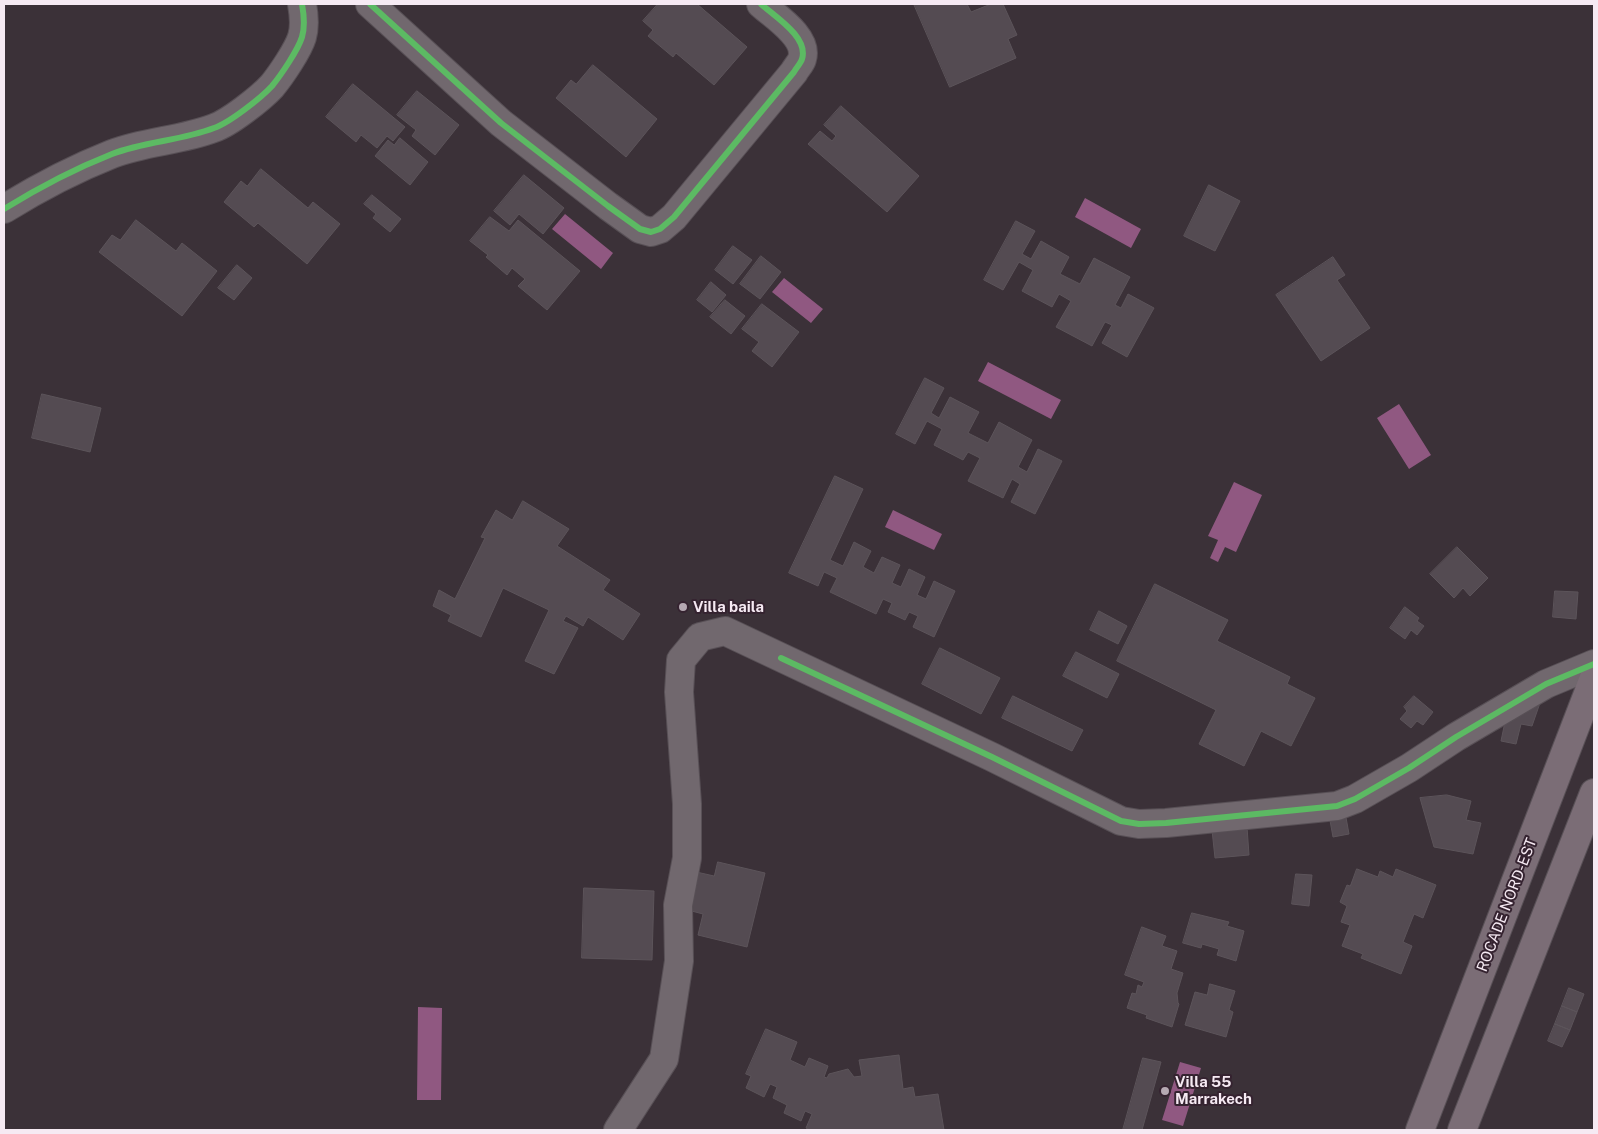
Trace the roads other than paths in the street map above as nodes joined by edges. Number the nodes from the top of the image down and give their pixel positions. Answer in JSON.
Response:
{"nodes":[{"id":1,"x":302,"y":4,"type":"edge"},
{"id":2,"x":370,"y":4,"type":"edge"},
{"id":3,"x":761,"y":4,"type":"edge"},
{"id":4,"x":4,"y":209,"type":"edge"},
{"id":5,"x":1594,"y":664,"type":"edge"},
{"id":6,"x":1594,"y":678,"type":"edge"},
{"id":7,"x":1594,"y":793,"type":"edge"},
{"id":8,"x":618,"y":1130,"type":"edge"},
{"id":9,"x":1420,"y":1130,"type":"edge"},
{"id":10,"x":1462,"y":1130,"type":"edge"}],
"edges":[{"from":1,"to":4,"type":"street"},
{"from":2,"to":3,"type":"street"},
{"from":5,"to":8,"type":"street"},
{"from":6,"to":9,"type":"highway","name":"ROCADE NORD-EST"},
{"from":7,"to":10,"type":"highway"}]}
